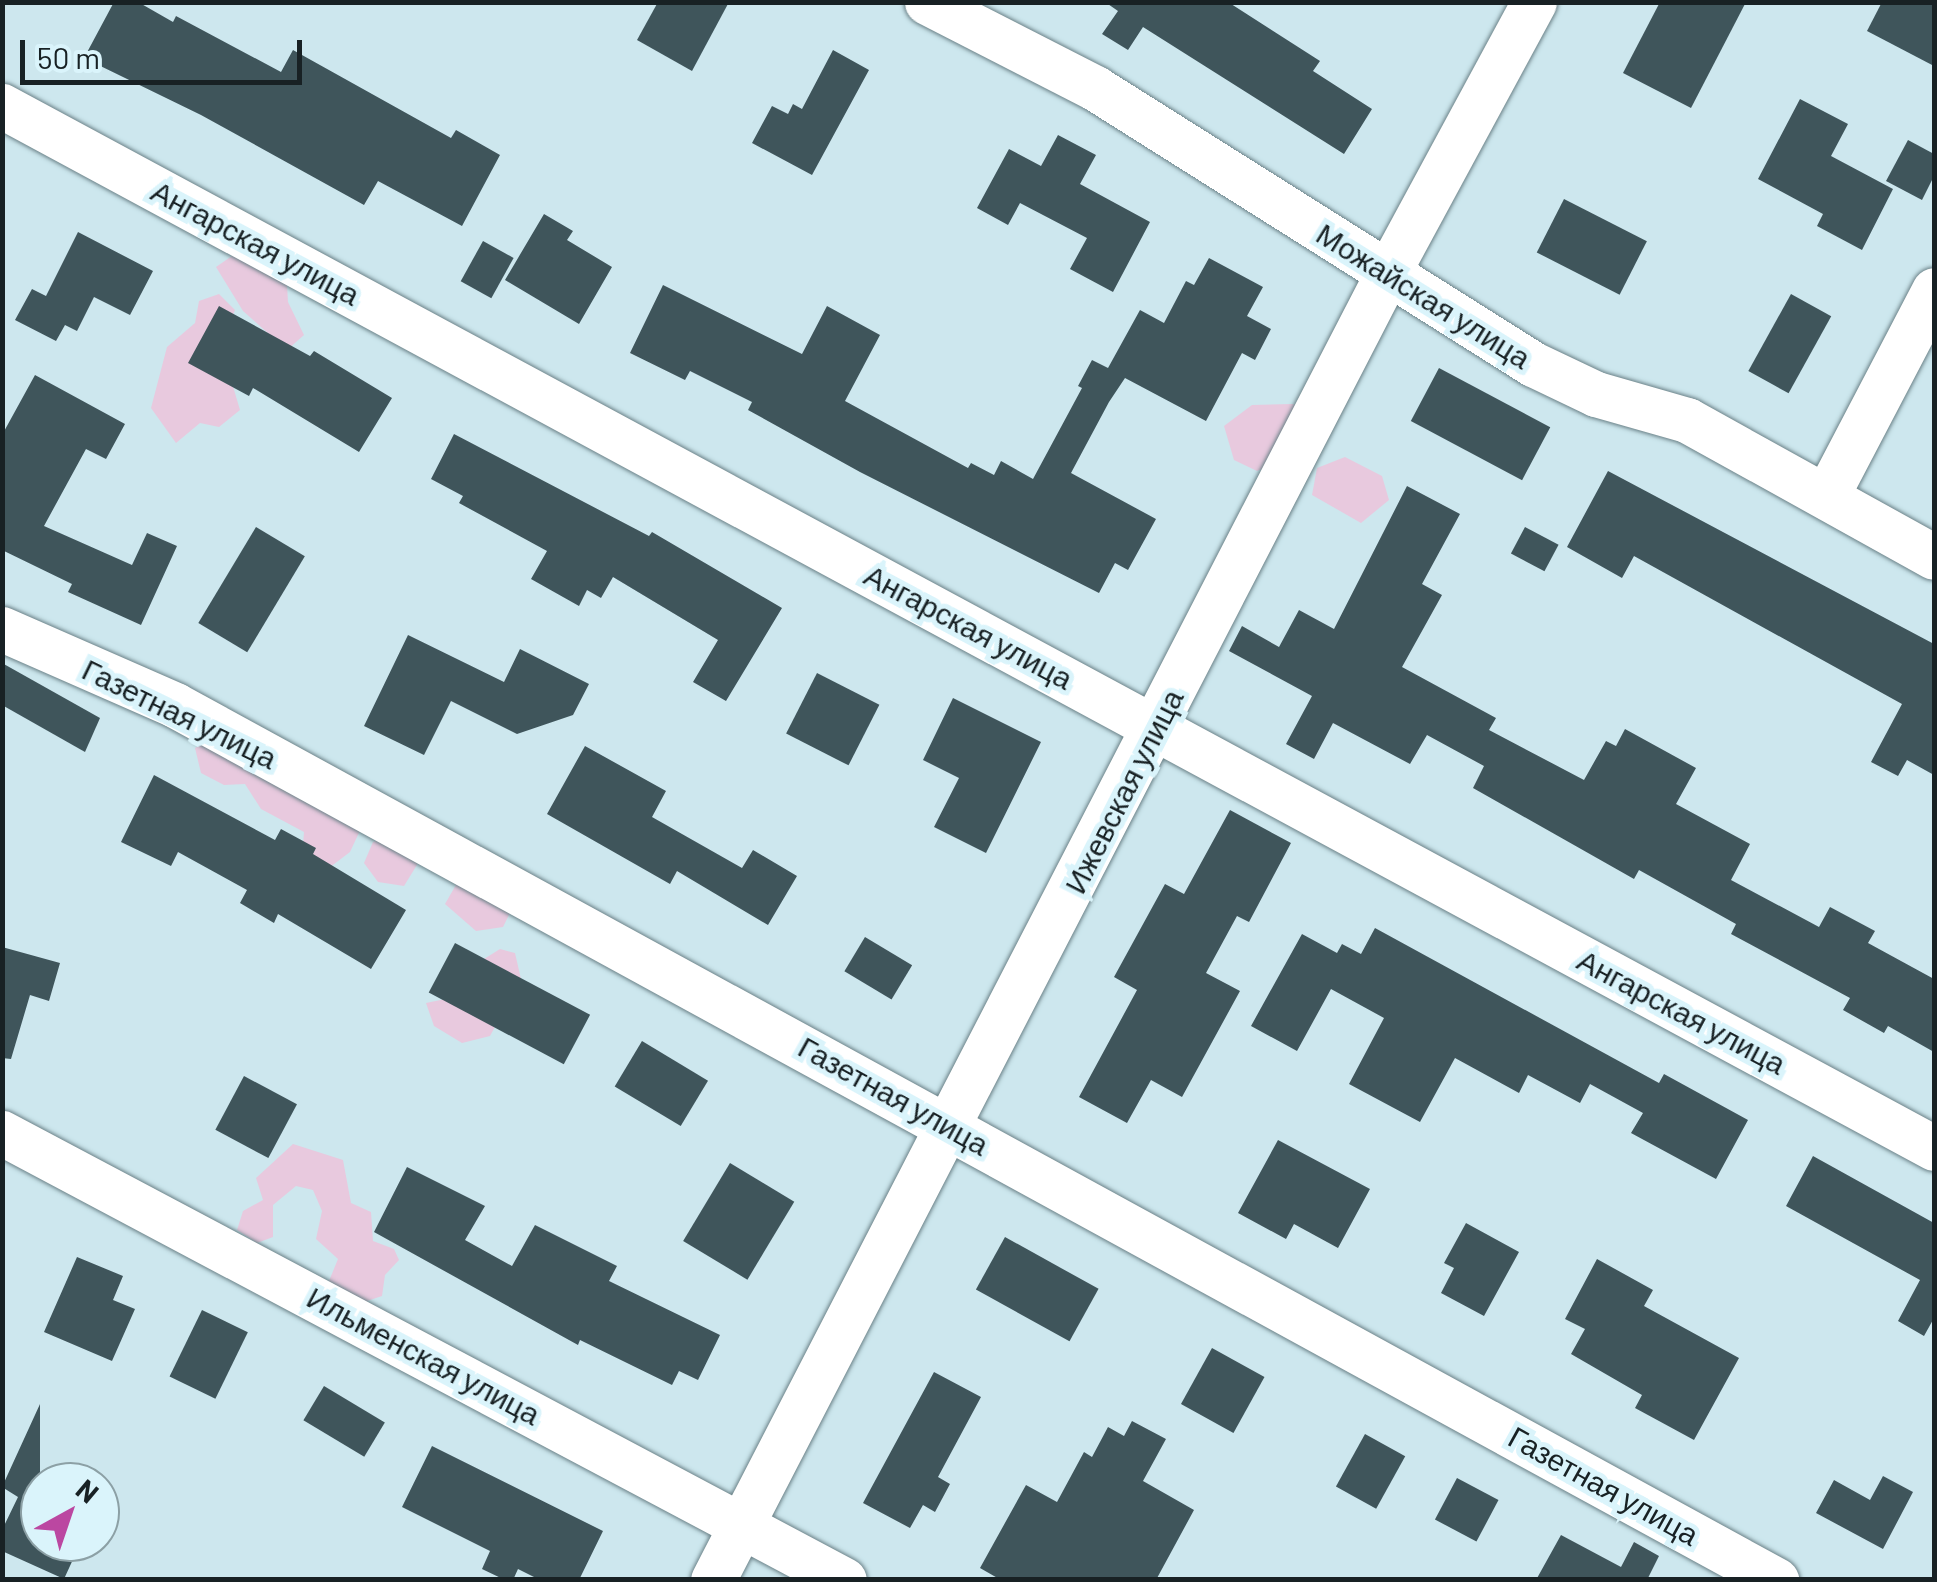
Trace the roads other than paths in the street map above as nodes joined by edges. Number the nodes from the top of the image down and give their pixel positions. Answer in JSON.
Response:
{"nodes":[{"id":1,"x":927,"y":2,"type":"edge"},
{"id":2,"x":1534,"y":2,"type":"edge"},
{"id":3,"x":2,"y":106,"type":"edge"},
{"id":4,"x":1388,"y":274,"type":"junction"},
{"id":5,"x":1934,"y":290,"type":"edge"},
{"id":6,"x":1827,"y":495,"type":"junction"},
{"id":7,"x":1934,"y":558,"type":"edge"},
{"id":8,"x":2,"y":630,"type":"edge"},
{"id":9,"x":1156,"y":726,"type":"junction"},
{"id":10,"x":951,"y":1126,"type":"junction"},
{"id":11,"x":2,"y":1133,"type":"edge"},
{"id":12,"x":1934,"y":1148,"type":"edge"},
{"id":13,"x":742,"y":1522,"type":"junction"},
{"id":14,"x":713,"y":1580,"type":"edge"},
{"id":15,"x":844,"y":1580,"type":"edge"},
{"id":16,"x":1776,"y":1580,"type":"edge"}],
"edges":[{"from":1,"to":4,"type":"street","name":"Можайская улица"},
{"from":2,"to":4,"type":"street","name":"Ижевская улица"},
{"from":3,"to":9,"type":"street","name":"Ангарская улица"},
{"from":4,"to":6,"type":"street","name":"Можайская улица"},
{"from":4,"to":9,"type":"street","name":"Ижевская улица"},
{"from":5,"to":6,"type":"street"},
{"from":6,"to":7,"type":"street","name":"Можайская улица"},
{"from":8,"to":10,"type":"street","name":"Газетная улица"},
{"from":9,"to":10,"type":"street","name":"Ижевская улица"},
{"from":9,"to":12,"type":"street","name":"Ангарская улица"},
{"from":10,"to":13,"type":"street","name":"Ижевская улица"},
{"from":10,"to":16,"type":"street","name":"Газетная улица"},
{"from":11,"to":13,"type":"street","name":"Ильменская улица"},
{"from":13,"to":14,"type":"street","name":"Ижевская улица"},
{"from":13,"to":15,"type":"street","name":"Ильменская улица"}]}
